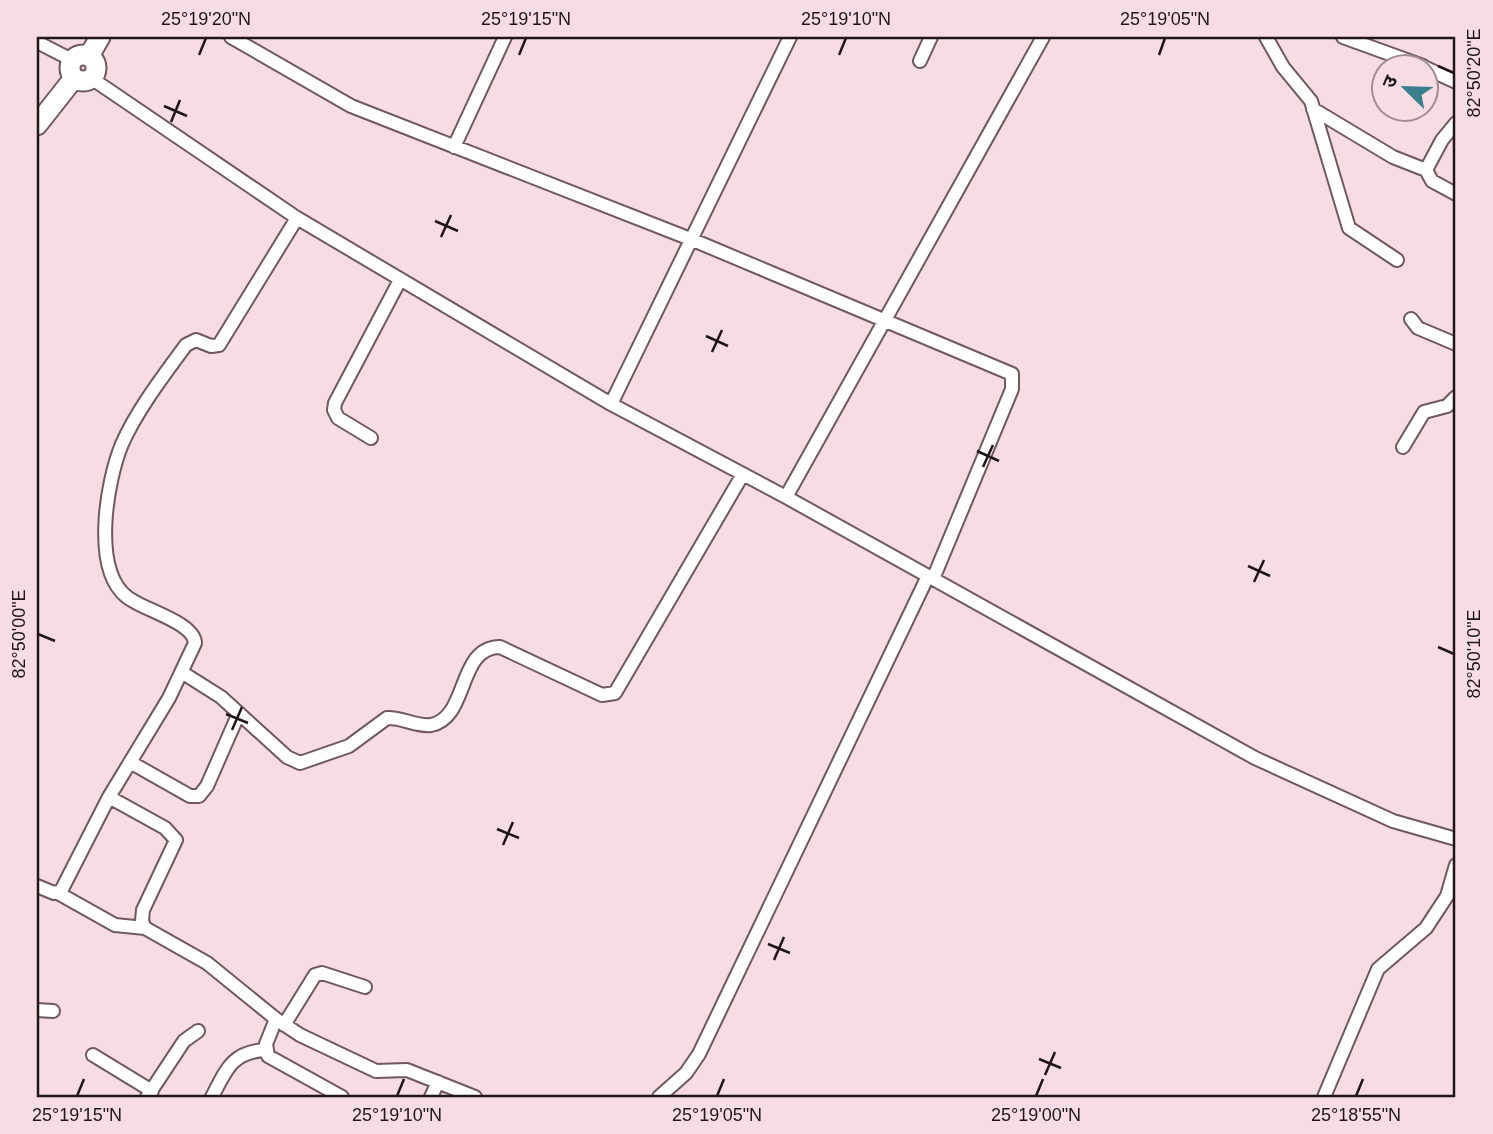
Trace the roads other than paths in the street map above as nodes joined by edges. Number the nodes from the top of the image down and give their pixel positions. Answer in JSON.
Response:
{"nodes":[{"id":1,"x":100,"y":37,"type":"edge"},
{"id":2,"x":230,"y":37,"type":"edge"},
{"id":3,"x":505,"y":37,"type":"edge"},
{"id":4,"x":790,"y":37,"type":"edge"},
{"id":5,"x":931,"y":37,"type":"edge"},
{"id":6,"x":1043,"y":37,"type":"edge"},
{"id":7,"x":1266,"y":37,"type":"edge"},
{"id":8,"x":1343,"y":37,"type":"edge"},
{"id":9,"x":37,"y":42,"type":"edge"},
{"id":10,"x":1384,"y":52,"type":"edge"},
{"id":11,"x":920,"y":61,"type":"dead end"},
{"id":12,"x":81,"y":68,"type":"junction"},
{"id":13,"x":1440,"y":74,"type":"edge"},
{"id":14,"x":1456,"y":82,"type":"edge"},
{"id":15,"x":1313,"y":109,"type":"junction"},
{"id":16,"x":1456,"y":123,"type":"edge"},
{"id":17,"x":37,"y":125,"type":"edge"},
{"id":18,"x":454,"y":147,"type":"junction"},
{"id":19,"x":1426,"y":170,"type":"junction"},
{"id":20,"x":1456,"y":194,"type":"edge"},
{"id":21,"x":297,"y":218,"type":"junction"},
{"id":22,"x":693,"y":240,"type":"junction"},
{"id":23,"x":1397,"y":260,"type":"dead end"},
{"id":24,"x":400,"y":280,"type":"junction"},
{"id":25,"x":1412,"y":319,"type":"dead end"},
{"id":26,"x":883,"y":323,"type":"junction"},
{"id":27,"x":1456,"y":344,"type":"edge"},
{"id":28,"x":1456,"y":397,"type":"edge"},
{"id":29,"x":611,"y":404,"type":"junction"},
{"id":30,"x":371,"y":438,"type":"dead end"},
{"id":31,"x":1403,"y":447,"type":"dead end"},
{"id":32,"x":743,"y":474,"type":"junction"},
{"id":33,"x":786,"y":497,"type":"junction"},
{"id":34,"x":930,"y":578,"type":"junction"},
{"id":35,"x":183,"y":673,"type":"junction"},
{"id":36,"x":239,"y":713,"type":"junction"},
{"id":37,"x":130,"y":762,"type":"junction"},
{"id":38,"x":109,"y":797,"type":"junction"},
{"id":39,"x":1456,"y":839,"type":"edge"},
{"id":40,"x":1456,"y":865,"type":"edge"},
{"id":41,"x":37,"y":886,"type":"edge"},
{"id":42,"x":58,"y":893,"type":"junction"},
{"id":43,"x":145,"y":928,"type":"junction"},
{"id":44,"x":365,"y":987,"type":"dead end"},
{"id":45,"x":37,"y":1010,"type":"edge"},
{"id":46,"x":53,"y":1011,"type":"dead end"},
{"id":47,"x":280,"y":1022,"type":"junction"},
{"id":48,"x":198,"y":1031,"type":"dead end"},
{"id":49,"x":265,"y":1050,"type":"junction"},
{"id":50,"x":93,"y":1055,"type":"dead end"},
{"id":51,"x":438,"y":1082,"type":"junction"},
{"id":52,"x":149,"y":1094,"type":"edge"},
{"id":53,"x":212,"y":1097,"type":"edge"},
{"id":54,"x":342,"y":1097,"type":"edge"},
{"id":55,"x":431,"y":1097,"type":"edge"},
{"id":56,"x":475,"y":1097,"type":"edge"},
{"id":57,"x":659,"y":1097,"type":"edge"},
{"id":58,"x":1324,"y":1097,"type":"edge"}],
"edges":[{"from":1,"to":12,"type":"highway"},
{"from":2,"to":18,"type":"street"},
{"from":3,"to":18,"type":"street"},
{"from":4,"to":22,"type":"street"},
{"from":5,"to":11,"type":"street"},
{"from":6,"to":26,"type":"street"},
{"from":7,"to":15,"type":"street"},
{"from":8,"to":10,"type":"street"},
{"from":9,"to":12,"type":"street"},
{"from":12,"to":17,"type":"highway"},
{"from":12,"to":21,"type":"street"},
{"from":13,"to":14,"type":"street"},
{"from":15,"to":19,"type":"street"},
{"from":15,"to":23,"type":"street"},
{"from":16,"to":19,"type":"street"},
{"from":18,"to":22,"type":"street"},
{"from":19,"to":20,"type":"street"},
{"from":21,"to":24,"type":"street"},
{"from":21,"to":35,"type":"street"},
{"from":22,"to":26,"type":"street"},
{"from":22,"to":29,"type":"street"},
{"from":24,"to":29,"type":"street"},
{"from":24,"to":30,"type":"street"},
{"from":25,"to":27,"type":"street"},
{"from":26,"to":33,"type":"street"},
{"from":26,"to":34,"type":"street"},
{"from":28,"to":31,"type":"street"},
{"from":29,"to":32,"type":"street"},
{"from":32,"to":33,"type":"street"},
{"from":32,"to":36,"type":"street"},
{"from":33,"to":34,"type":"street"},
{"from":34,"to":39,"type":"street"},
{"from":34,"to":57,"type":"street"},
{"from":35,"to":36,"type":"street"},
{"from":35,"to":37,"type":"street"},
{"from":36,"to":37,"type":"street"},
{"from":37,"to":38,"type":"street"},
{"from":38,"to":42,"type":"street"},
{"from":38,"to":43,"type":"street"},
{"from":40,"to":58,"type":"street"},
{"from":41,"to":42,"type":"street"},
{"from":42,"to":43,"type":"street"},
{"from":43,"to":47,"type":"street"},
{"from":44,"to":47,"type":"street"},
{"from":45,"to":46,"type":"street"},
{"from":47,"to":49,"type":"street"},
{"from":47,"to":51,"type":"street"},
{"from":48,"to":52,"type":"street"},
{"from":49,"to":53,"type":"street"},
{"from":49,"to":54,"type":"street"},
{"from":50,"to":52,"type":"street"},
{"from":51,"to":55,"type":"street"},
{"from":51,"to":56,"type":"street"}]}
